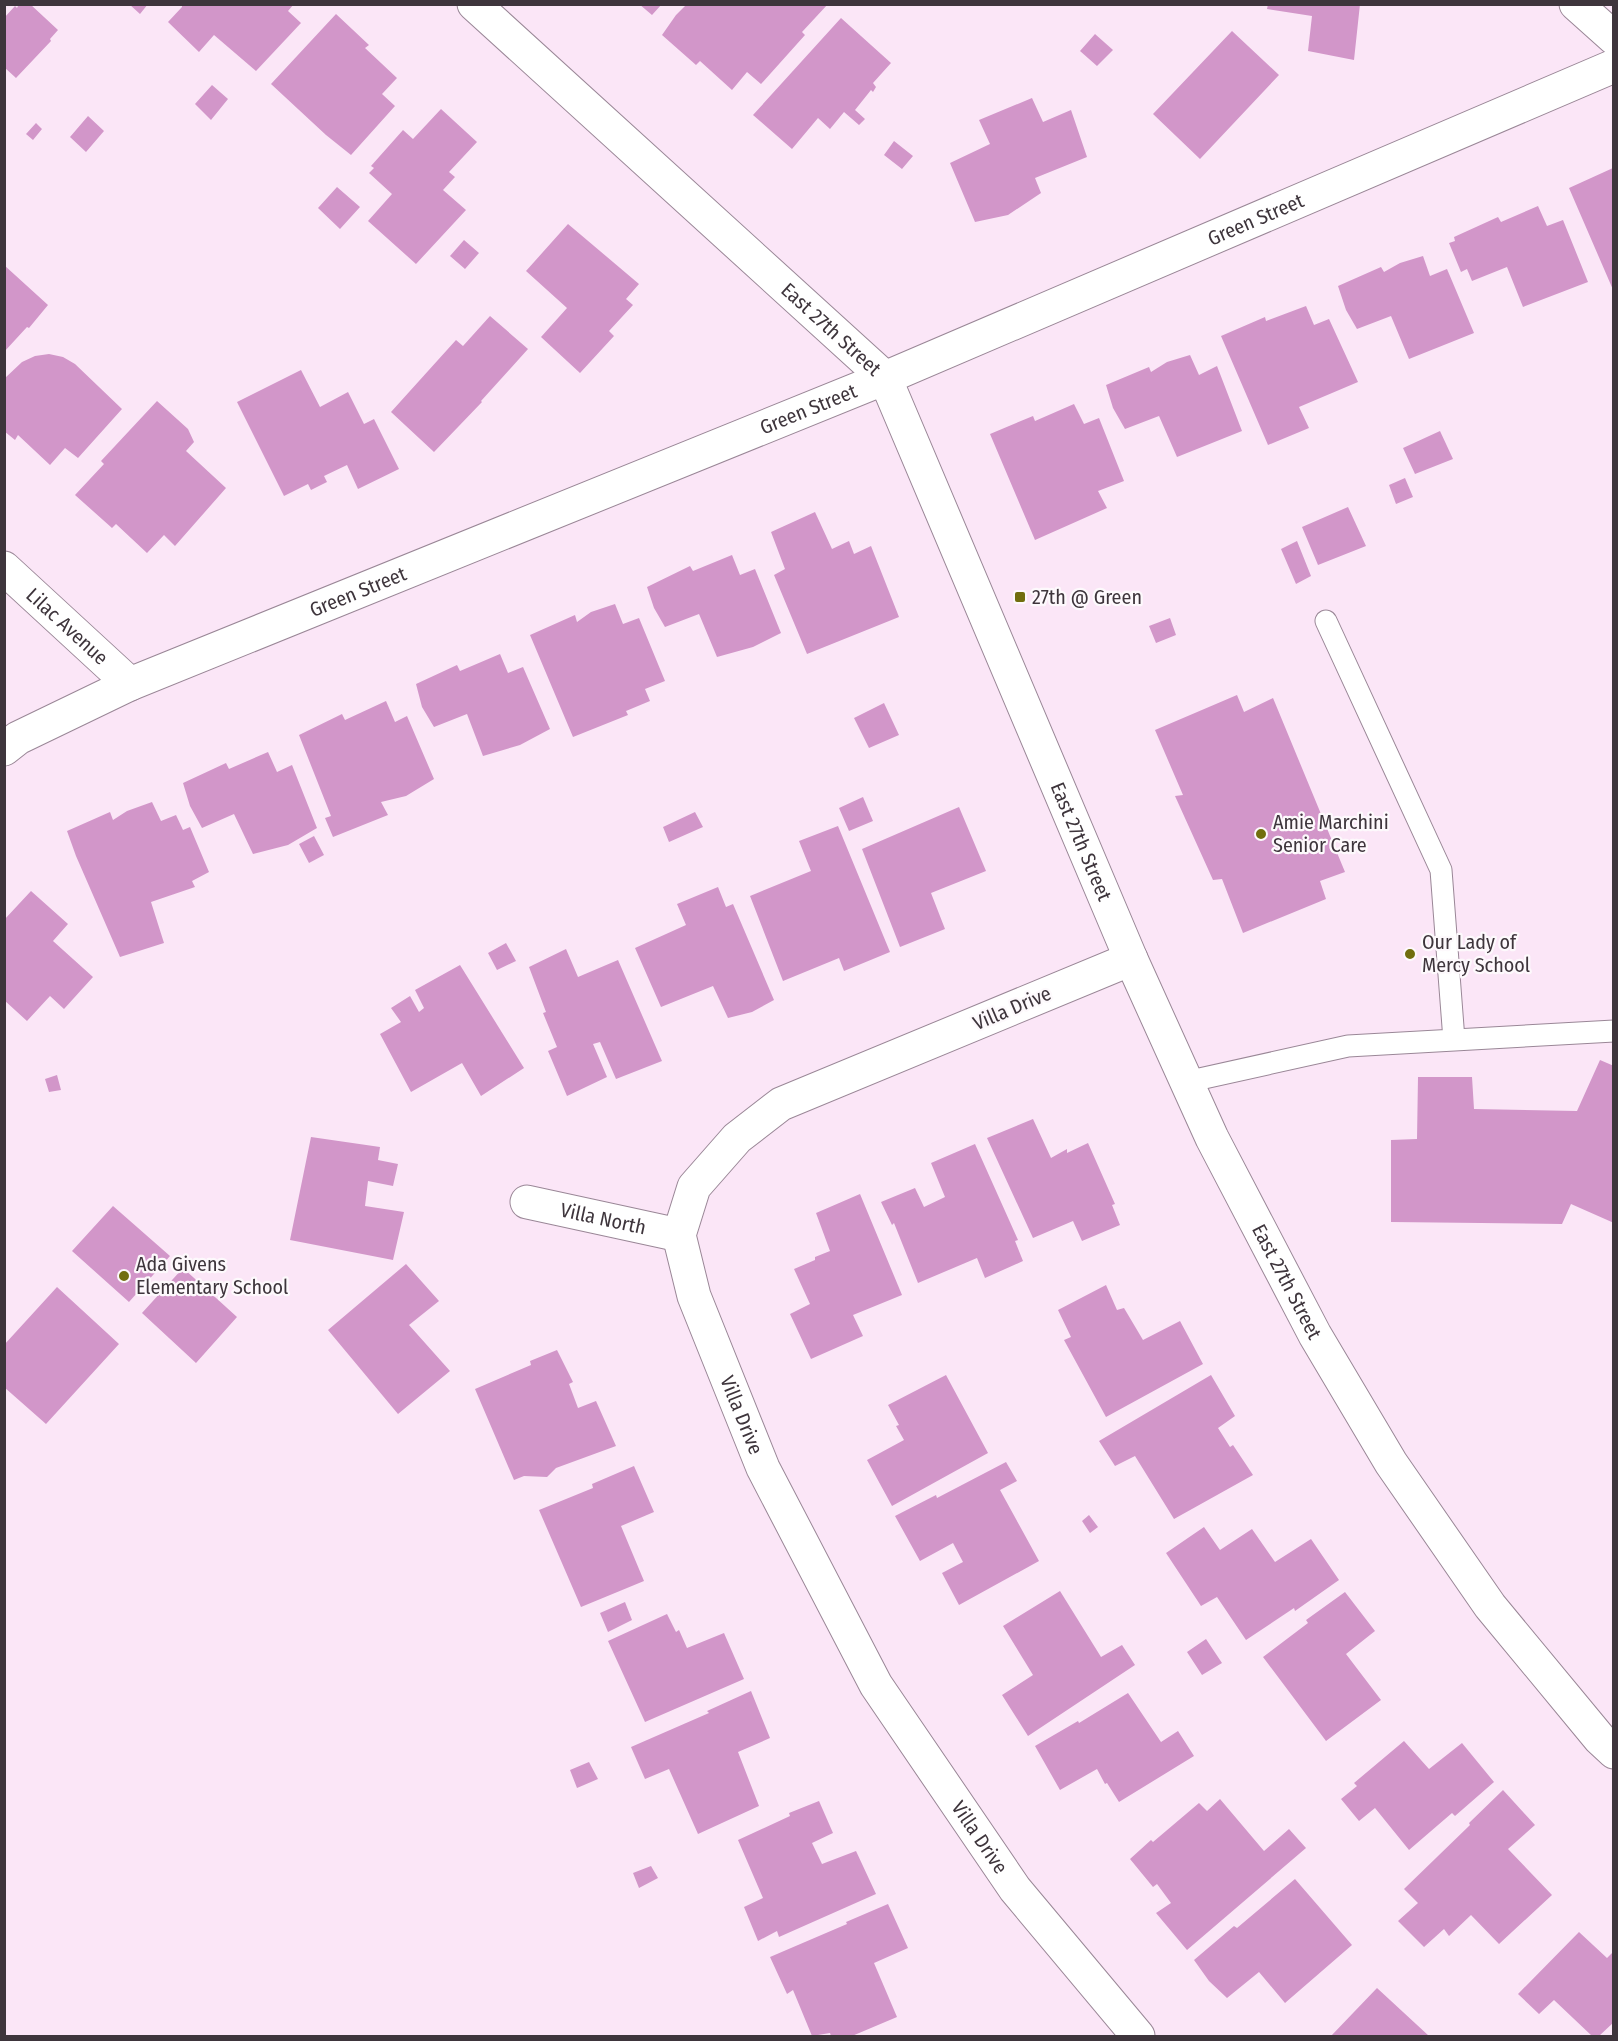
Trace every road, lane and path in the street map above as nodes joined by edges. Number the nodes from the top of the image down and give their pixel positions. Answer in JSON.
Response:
{"nodes":[{"id":1,"x":474,"y":4,"type":"edge"},
{"id":2,"x":1576,"y":4,"type":"edge"},
{"id":3,"x":1614,"y":38,"type":"edge"},
{"id":4,"x":1614,"y":66,"type":"edge"},
{"id":5,"x":885,"y":378,"type":"junction"},
{"id":6,"x":4,"y":568,"type":"edge"},
{"id":7,"x":1326,"y":621,"type":"dead end"},
{"id":8,"x":130,"y":684,"type":"junction"},
{"id":9,"x":4,"y":749,"type":"edge"},
{"id":10,"x":1131,"y":959,"type":"junction"},
{"id":11,"x":1614,"y":1031,"type":"edge"},
{"id":12,"x":1454,"y":1040,"type":"junction"},
{"id":13,"x":1186,"y":1082,"type":"junction"},
{"id":14,"x":527,"y":1202,"type":"dead end"},
{"id":15,"x":679,"y":1235,"type":"junction"},
{"id":16,"x":1614,"y":1752,"type":"edge"},
{"id":17,"x":1138,"y":2037,"type":"edge"}],
"edges":[{"from":1,"to":5,"type":"street","name":"East 27th Street"},
{"from":2,"to":3,"type":"street"},
{"from":4,"to":5,"type":"street","name":"Green Street"},
{"from":5,"to":8,"type":"street","name":"Green Street"},
{"from":5,"to":10,"type":"street","name":"East 27th Street"},
{"from":6,"to":8,"type":"street","name":"Lilac Avenue"},
{"from":7,"to":12,"type":"lane"},
{"from":8,"to":9,"type":"street","name":"Green Street"},
{"from":10,"to":13,"type":"street","name":"East 27th Street"},
{"from":10,"to":15,"type":"street","name":"Villa Drive"},
{"from":11,"to":12,"type":"lane"},
{"from":12,"to":13,"type":"lane"},
{"from":13,"to":16,"type":"street","name":"East 27th Street"},
{"from":14,"to":15,"type":"street","name":"Villa North"},
{"from":15,"to":17,"type":"street","name":"Villa Drive"}]}
